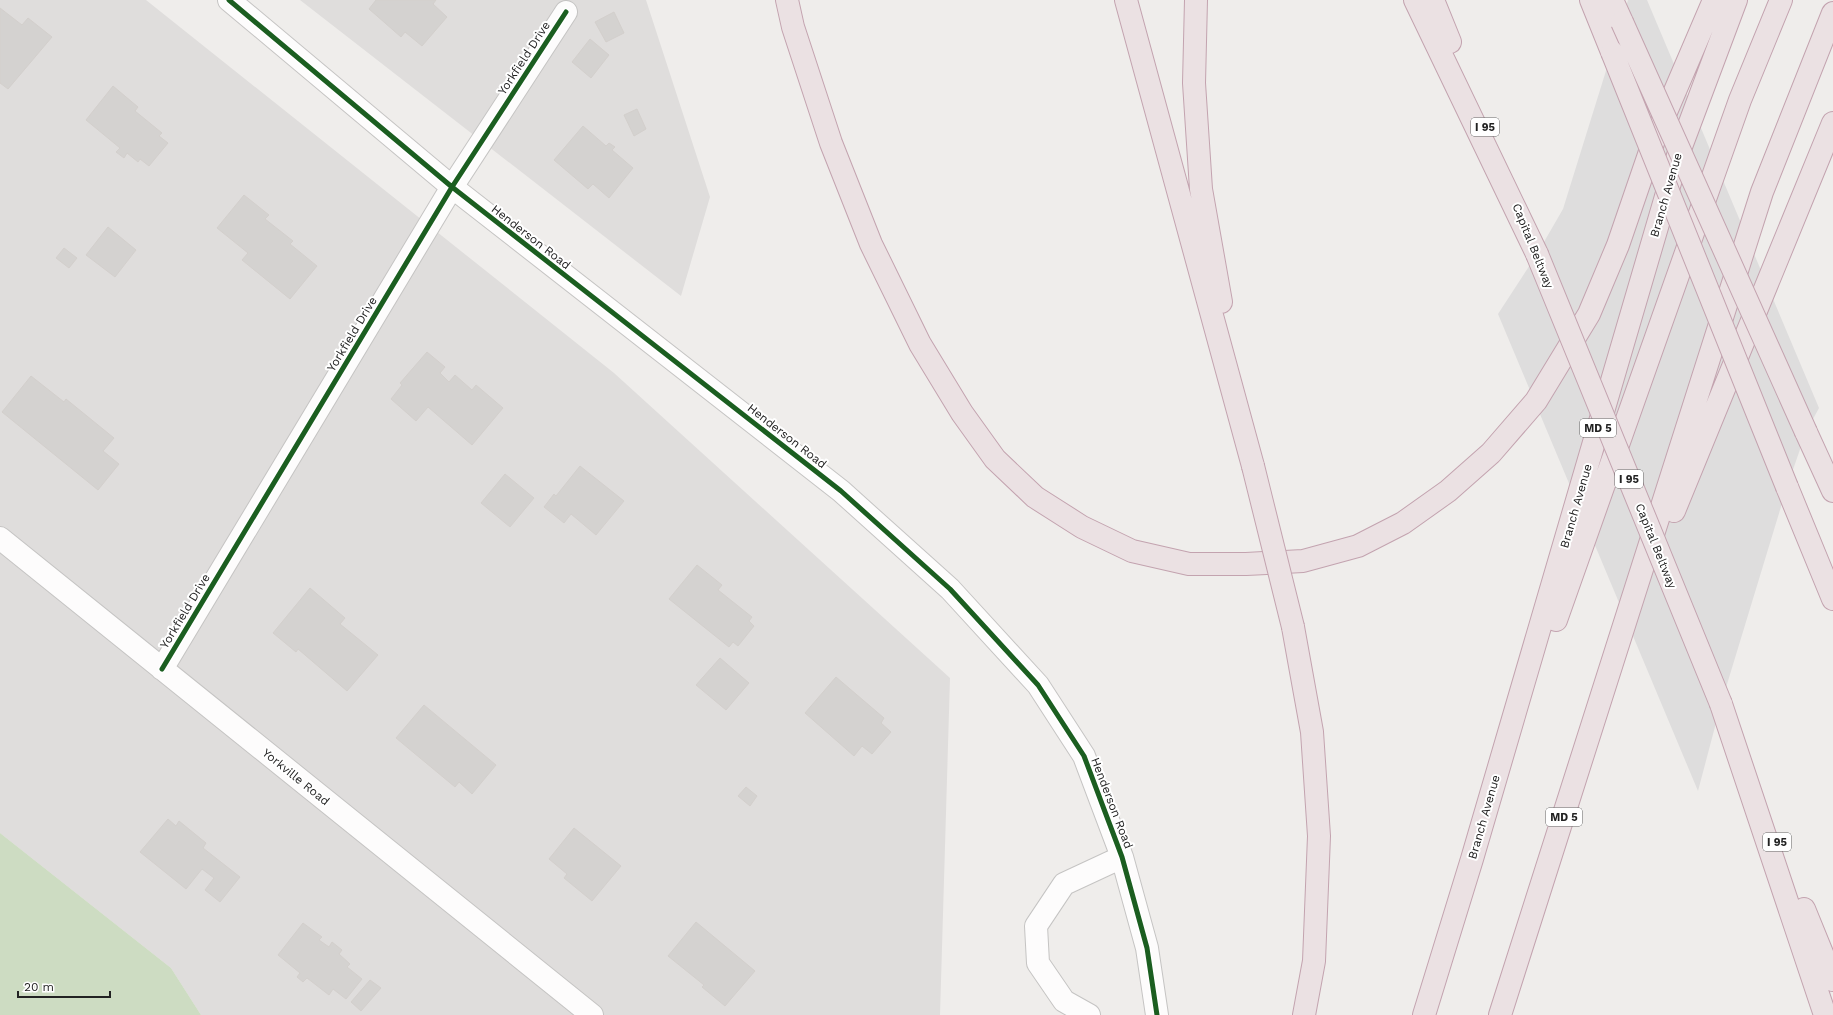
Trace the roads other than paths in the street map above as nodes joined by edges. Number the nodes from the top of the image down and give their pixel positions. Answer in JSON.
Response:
{"nodes":[{"id":1,"x":229,"y":0,"type":"edge"},
{"id":2,"x":787,"y":0,"type":"edge"},
{"id":3,"x":1126,"y":0,"type":"edge"},
{"id":4,"x":1196,"y":0,"type":"edge"},
{"id":5,"x":1415,"y":0,"type":"edge"},
{"id":6,"x":1433,"y":0,"type":"edge"},
{"id":7,"x":1591,"y":0,"type":"edge"},
{"id":8,"x":1612,"y":0,"type":"edge"},
{"id":9,"x":1714,"y":0,"type":"edge"},
{"id":10,"x":1736,"y":0,"type":"edge"},
{"id":11,"x":1781,"y":0,"type":"edge"},
{"id":12,"x":566,"y":12,"type":"dead end"},
{"id":13,"x":1833,"y":13,"type":"edge"},
{"id":14,"x":1833,"y":124,"type":"edge"},
{"id":15,"x":452,"y":187,"type":"junction"},
{"id":16,"x":1537,"y":254,"type":"junction"},
{"id":17,"x":1253,"y":466,"type":"junction"},
{"id":18,"x":1833,"y":491,"type":"edge"},
{"id":19,"x":0,"y":538,"type":"edge"},
{"id":20,"x":1833,"y":599,"type":"edge"},
{"id":21,"x":1615,"y":657,"type":"junction"},
{"id":22,"x":162,"y":669,"type":"junction"},
{"id":23,"x":1721,"y":704,"type":"junction"},
{"id":24,"x":1122,"y":857,"type":"junction"},
{"id":25,"x":1472,"y":859,"type":"junction"},
{"id":26,"x":1833,"y":980,"type":"edge"},
{"id":27,"x":592,"y":1015,"type":"edge"},
{"id":28,"x":1089,"y":1015,"type":"edge"},
{"id":29,"x":1156,"y":1015,"type":"edge"},
{"id":30,"x":1304,"y":1015,"type":"edge"},
{"id":31,"x":1424,"y":1015,"type":"edge"},
{"id":32,"x":1502,"y":1015,"type":"edge"},
{"id":33,"x":1825,"y":1015,"type":"edge"}],
"edges":[{"from":1,"to":15,"type":"street","name":"Henderson Road"},
{"from":2,"to":9,"type":"highway"},
{"from":3,"to":17,"type":"highway"},
{"from":4,"to":17,"type":"highway"},
{"from":5,"to":16,"type":"highway"},
{"from":6,"to":16,"type":"highway","name":"Capital Beltway","number":"I 95"},
{"from":7,"to":20,"type":"highway","bridge":true},
{"from":8,"to":18,"type":"highway","bridge":true},
{"from":10,"to":25,"type":"highway","name":"Branch Avenue","number":"MD 5"},
{"from":11,"to":25,"type":"highway"},
{"from":12,"to":15,"type":"street","name":"Yorkfield Drive"},
{"from":13,"to":21,"type":"highway","number":"MD 5"},
{"from":14,"to":21,"type":"highway"},
{"from":15,"to":22,"type":"street","name":"Yorkfield Drive"},
{"from":15,"to":24,"type":"street","name":"Henderson Road"},
{"from":16,"to":23,"type":"highway","name":"Capital Beltway","number":"I 95","bridge":true},
{"from":17,"to":30,"type":"highway","bridge":true},
{"from":19,"to":22,"type":"street","name":"Yorkville Road"},
{"from":21,"to":32,"type":"highway","number":"MD 5"},
{"from":22,"to":27,"type":"street","name":"Yorkville Road"},
{"from":23,"to":26,"type":"highway","name":"Capital Beltway","number":"I 95"},
{"from":23,"to":33,"type":"highway"},
{"from":24,"to":28,"type":"street"},
{"from":24,"to":29,"type":"street","name":"Henderson Road"},
{"from":25,"to":31,"type":"highway","name":"Branch Avenue","number":"MD 5"}]}
